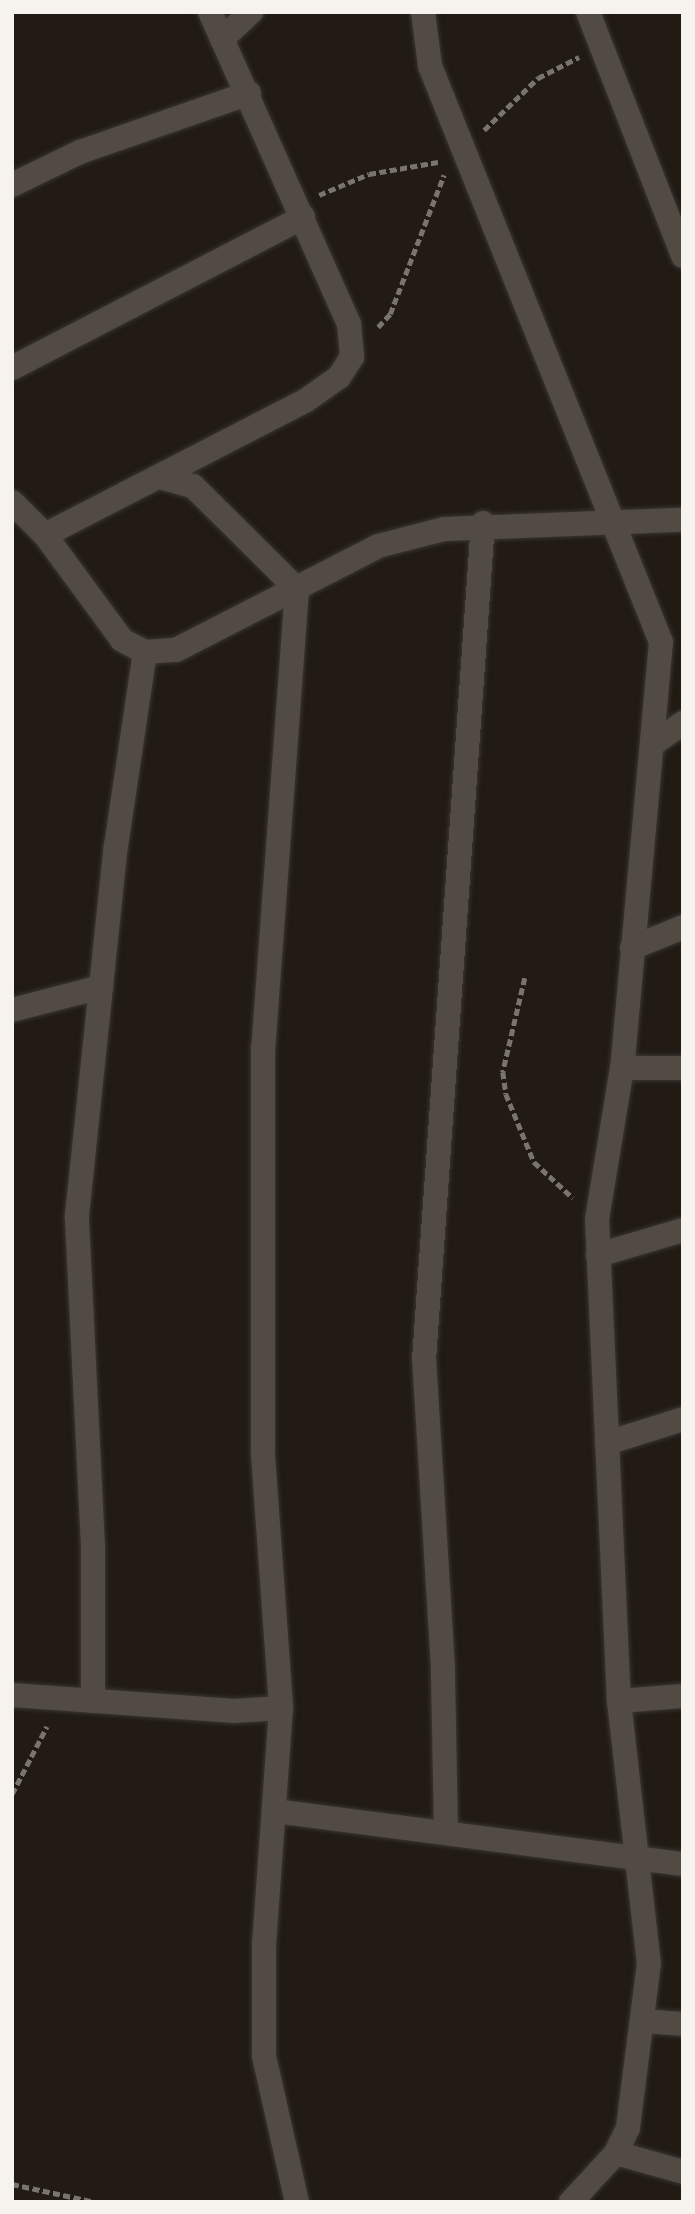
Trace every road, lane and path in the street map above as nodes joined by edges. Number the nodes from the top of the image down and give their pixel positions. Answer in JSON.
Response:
{"nodes":[{"id":1,"x":210,"y":12,"type":"edge"},
{"id":2,"x":251,"y":12,"type":"edge"},
{"id":3,"x":423,"y":12,"type":"edge"},
{"id":4,"x":588,"y":12,"type":"edge"},
{"id":5,"x":222,"y":39,"type":"junction"},
{"id":6,"x":600,"y":44,"type":"junction"},
{"id":7,"x":249,"y":93,"type":"junction"},
{"id":8,"x":458,"y":154,"type":"junction"},
{"id":9,"x":12,"y":185,"type":"edge"},
{"id":10,"x":301,"y":211,"type":"junction"},
{"id":11,"x":683,"y":256,"type":"edge"},
{"id":12,"x":352,"y":356,"type":"junction"},
{"id":13,"x":12,"y":368,"type":"edge"},
{"id":14,"x":159,"y":477,"type":"junction"},
{"id":15,"x":12,"y":502,"type":"edge"},
{"id":16,"x":683,"y":520,"type":"edge"},
{"id":17,"x":483,"y":523,"type":"junction"},
{"id":18,"x":617,"y":526,"type":"junction"},
{"id":19,"x":45,"y":535,"type":"junction"},
{"id":20,"x":297,"y":589,"type":"junction"},
{"id":21,"x":145,"y":652,"type":"junction"},
{"id":22,"x":683,"y":723,"type":"edge"},
{"id":23,"x":653,"y":744,"type":"junction"},
{"id":24,"x":683,"y":926,"type":"edge"},
{"id":25,"x":632,"y":948,"type":"junction"},
{"id":26,"x":524,"y":978,"type":"dead end"},
{"id":27,"x":101,"y":987,"type":"junction"},
{"id":28,"x":12,"y":1010,"type":"edge"},
{"id":29,"x":622,"y":1068,"type":"junction"},
{"id":30,"x":683,"y":1068,"type":"edge"},
{"id":31,"x":597,"y":1219,"type":"junction"},
{"id":32,"x":683,"y":1230,"type":"edge"},
{"id":33,"x":598,"y":1255,"type":"junction"},
{"id":34,"x":683,"y":1419,"type":"edge"},
{"id":35,"x":607,"y":1443,"type":"junction"},
{"id":36,"x":12,"y":1695,"type":"edge"},
{"id":37,"x":683,"y":1696,"type":"edge"},
{"id":38,"x":61,"y":1697,"type":"junction"},
{"id":39,"x":93,"y":1701,"type":"junction"},
{"id":40,"x":619,"y":1702,"type":"junction"},
{"id":41,"x":281,"y":1708,"type":"junction"},
{"id":42,"x":12,"y":1794,"type":"edge"},
{"id":43,"x":274,"y":1811,"type":"junction"},
{"id":44,"x":446,"y":1831,"type":"junction"},
{"id":45,"x":638,"y":1862,"type":"junction"},
{"id":46,"x":683,"y":1864,"type":"edge"},
{"id":47,"x":643,"y":2021,"type":"junction"},
{"id":48,"x":683,"y":2024,"type":"edge"},
{"id":49,"x":616,"y":2153,"type":"junction"},
{"id":50,"x":683,"y":2172,"type":"edge"},
{"id":51,"x":12,"y":2184,"type":"edge"},
{"id":52,"x":95,"y":2202,"type":"edge"},
{"id":53,"x":298,"y":2202,"type":"edge"},
{"id":54,"x":571,"y":2202,"type":"edge"}],
"edges":[{"from":1,"to":5,"type":"street"},
{"from":2,"to":5,"type":"street"},
{"from":3,"to":8,"type":"street"},
{"from":4,"to":6,"type":"street"},
{"from":5,"to":7,"type":"street"},
{"from":6,"to":8,"type":"path"},
{"from":6,"to":11,"type":"street"},
{"from":7,"to":9,"type":"street"},
{"from":7,"to":10,"type":"street"},
{"from":8,"to":10,"type":"path"},
{"from":8,"to":12,"type":"path"},
{"from":8,"to":18,"type":"street"},
{"from":10,"to":12,"type":"street"},
{"from":10,"to":13,"type":"street"},
{"from":12,"to":14,"type":"street"},
{"from":14,"to":19,"type":"street"},
{"from":14,"to":20,"type":"street"},
{"from":15,"to":19,"type":"street"},
{"from":16,"to":18,"type":"street"},
{"from":17,"to":18,"type":"street"},
{"from":17,"to":20,"type":"street"},
{"from":17,"to":44,"type":"street"},
{"from":18,"to":23,"type":"street"},
{"from":19,"to":21,"type":"street"},
{"from":20,"to":21,"type":"street"},
{"from":20,"to":41,"type":"street"},
{"from":21,"to":27,"type":"street"},
{"from":22,"to":23,"type":"street"},
{"from":23,"to":25,"type":"street"},
{"from":24,"to":25,"type":"street"},
{"from":25,"to":29,"type":"street"},
{"from":26,"to":31,"type":"path"},
{"from":27,"to":28,"type":"street"},
{"from":27,"to":39,"type":"street"},
{"from":29,"to":30,"type":"street"},
{"from":29,"to":31,"type":"street"},
{"from":31,"to":33,"type":"street"},
{"from":32,"to":33,"type":"street"},
{"from":33,"to":35,"type":"street"},
{"from":34,"to":35,"type":"street"},
{"from":35,"to":40,"type":"street"},
{"from":36,"to":38,"type":"street"},
{"from":37,"to":40,"type":"street"},
{"from":38,"to":39,"type":"street"},
{"from":38,"to":42,"type":"path"},
{"from":39,"to":41,"type":"street"},
{"from":40,"to":45,"type":"street"},
{"from":41,"to":43,"type":"street"},
{"from":43,"to":44,"type":"street"},
{"from":43,"to":53,"type":"street"},
{"from":44,"to":45,"type":"street"},
{"from":45,"to":46,"type":"street"},
{"from":45,"to":47,"type":"street"},
{"from":47,"to":48,"type":"street"},
{"from":47,"to":49,"type":"street"},
{"from":49,"to":50,"type":"street"},
{"from":49,"to":54,"type":"street"},
{"from":51,"to":52,"type":"path"}]}
